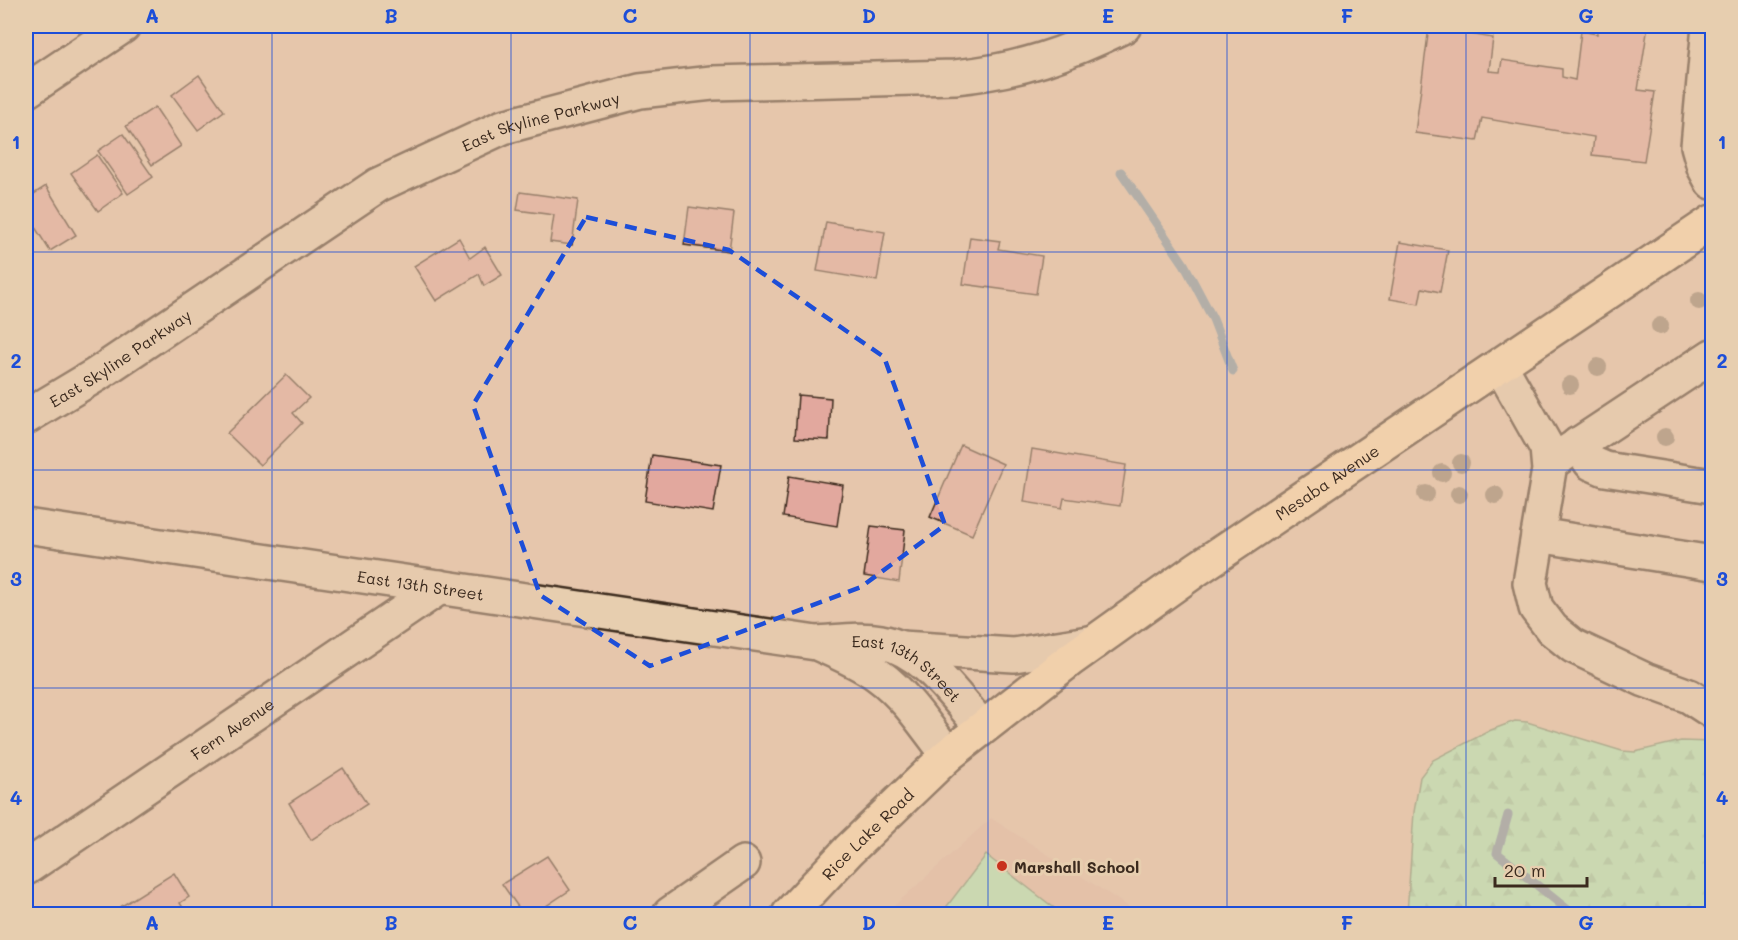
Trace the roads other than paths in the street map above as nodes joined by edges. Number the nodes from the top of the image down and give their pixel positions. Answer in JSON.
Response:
{"nodes":[{"id":1,"x":123,"y":26,"type":"edge"},
{"id":2,"x":1124,"y":26,"type":"edge"},
{"id":3,"x":1709,"y":26,"type":"edge"},
{"id":4,"x":26,"y":91,"type":"edge"},
{"id":5,"x":1713,"y":182,"type":"edge"},
{"id":6,"x":1713,"y":222,"type":"edge"},
{"id":7,"x":1713,"y":356,"type":"edge"},
{"id":8,"x":1500,"y":365,"type":"junction"},
{"id":9,"x":26,"y":417,"type":"edge"},
{"id":10,"x":1578,"y":444,"type":"junction"},
{"id":11,"x":1549,"y":464,"type":"junction"},
{"id":12,"x":1713,"y":486,"type":"edge"},
{"id":13,"x":26,"y":526,"type":"edge"},
{"id":14,"x":1538,"y":535,"type":"junction"},
{"id":15,"x":1713,"y":563,"type":"edge"},
{"id":16,"x":440,"y":587,"type":"junction"},
{"id":17,"x":816,"y":642,"type":"junction"},
{"id":18,"x":1095,"y":642,"type":"junction"},
{"id":19,"x":901,"y":648,"type":"junction"},
{"id":20,"x":1713,"y":711,"type":"edge"},
{"id":21,"x":982,"y":727,"type":"junction"},
{"id":22,"x":948,"y":755,"type":"junction"},
{"id":23,"x":743,"y":863,"type":"dead end"},
{"id":24,"x":26,"y":868,"type":"edge"},
{"id":25,"x":670,"y":915,"type":"edge"},
{"id":26,"x":789,"y":915,"type":"edge"}],
"edges":[{"from":1,"to":4,"type":"street"},
{"from":2,"to":9,"type":"street","name":"East Skyline Parkway"},
{"from":3,"to":5,"type":"street"},
{"from":6,"to":8,"type":"main road","name":"Mesaba Avenue"},
{"from":7,"to":10,"type":"street"},
{"from":8,"to":11,"type":"street"},
{"from":8,"to":18,"type":"main road","name":"Mesaba Avenue"},
{"from":10,"to":11,"type":"street"},
{"from":10,"to":12,"type":"street"},
{"from":11,"to":14,"type":"street"},
{"from":13,"to":16,"type":"street","name":"East 13th Street"},
{"from":14,"to":15,"type":"street"},
{"from":14,"to":20,"type":"street"},
{"from":16,"to":17,"type":"street","name":"East 13th Street"},
{"from":16,"to":24,"type":"street","name":"Fern Avenue"},
{"from":17,"to":19,"type":"street","name":"East 13th Street"},
{"from":17,"to":22,"type":"street","name":"East 13th Street"},
{"from":18,"to":19,"type":"street"},
{"from":18,"to":21,"type":"main road","name":"Mesaba Avenue"},
{"from":19,"to":21,"type":"street","name":"East 13th Street"},
{"from":21,"to":22,"type":"main road","name":"Mesaba Avenue"},
{"from":22,"to":26,"type":"main road","name":"Rice Lake Road"},
{"from":23,"to":25,"type":"street"}]}
